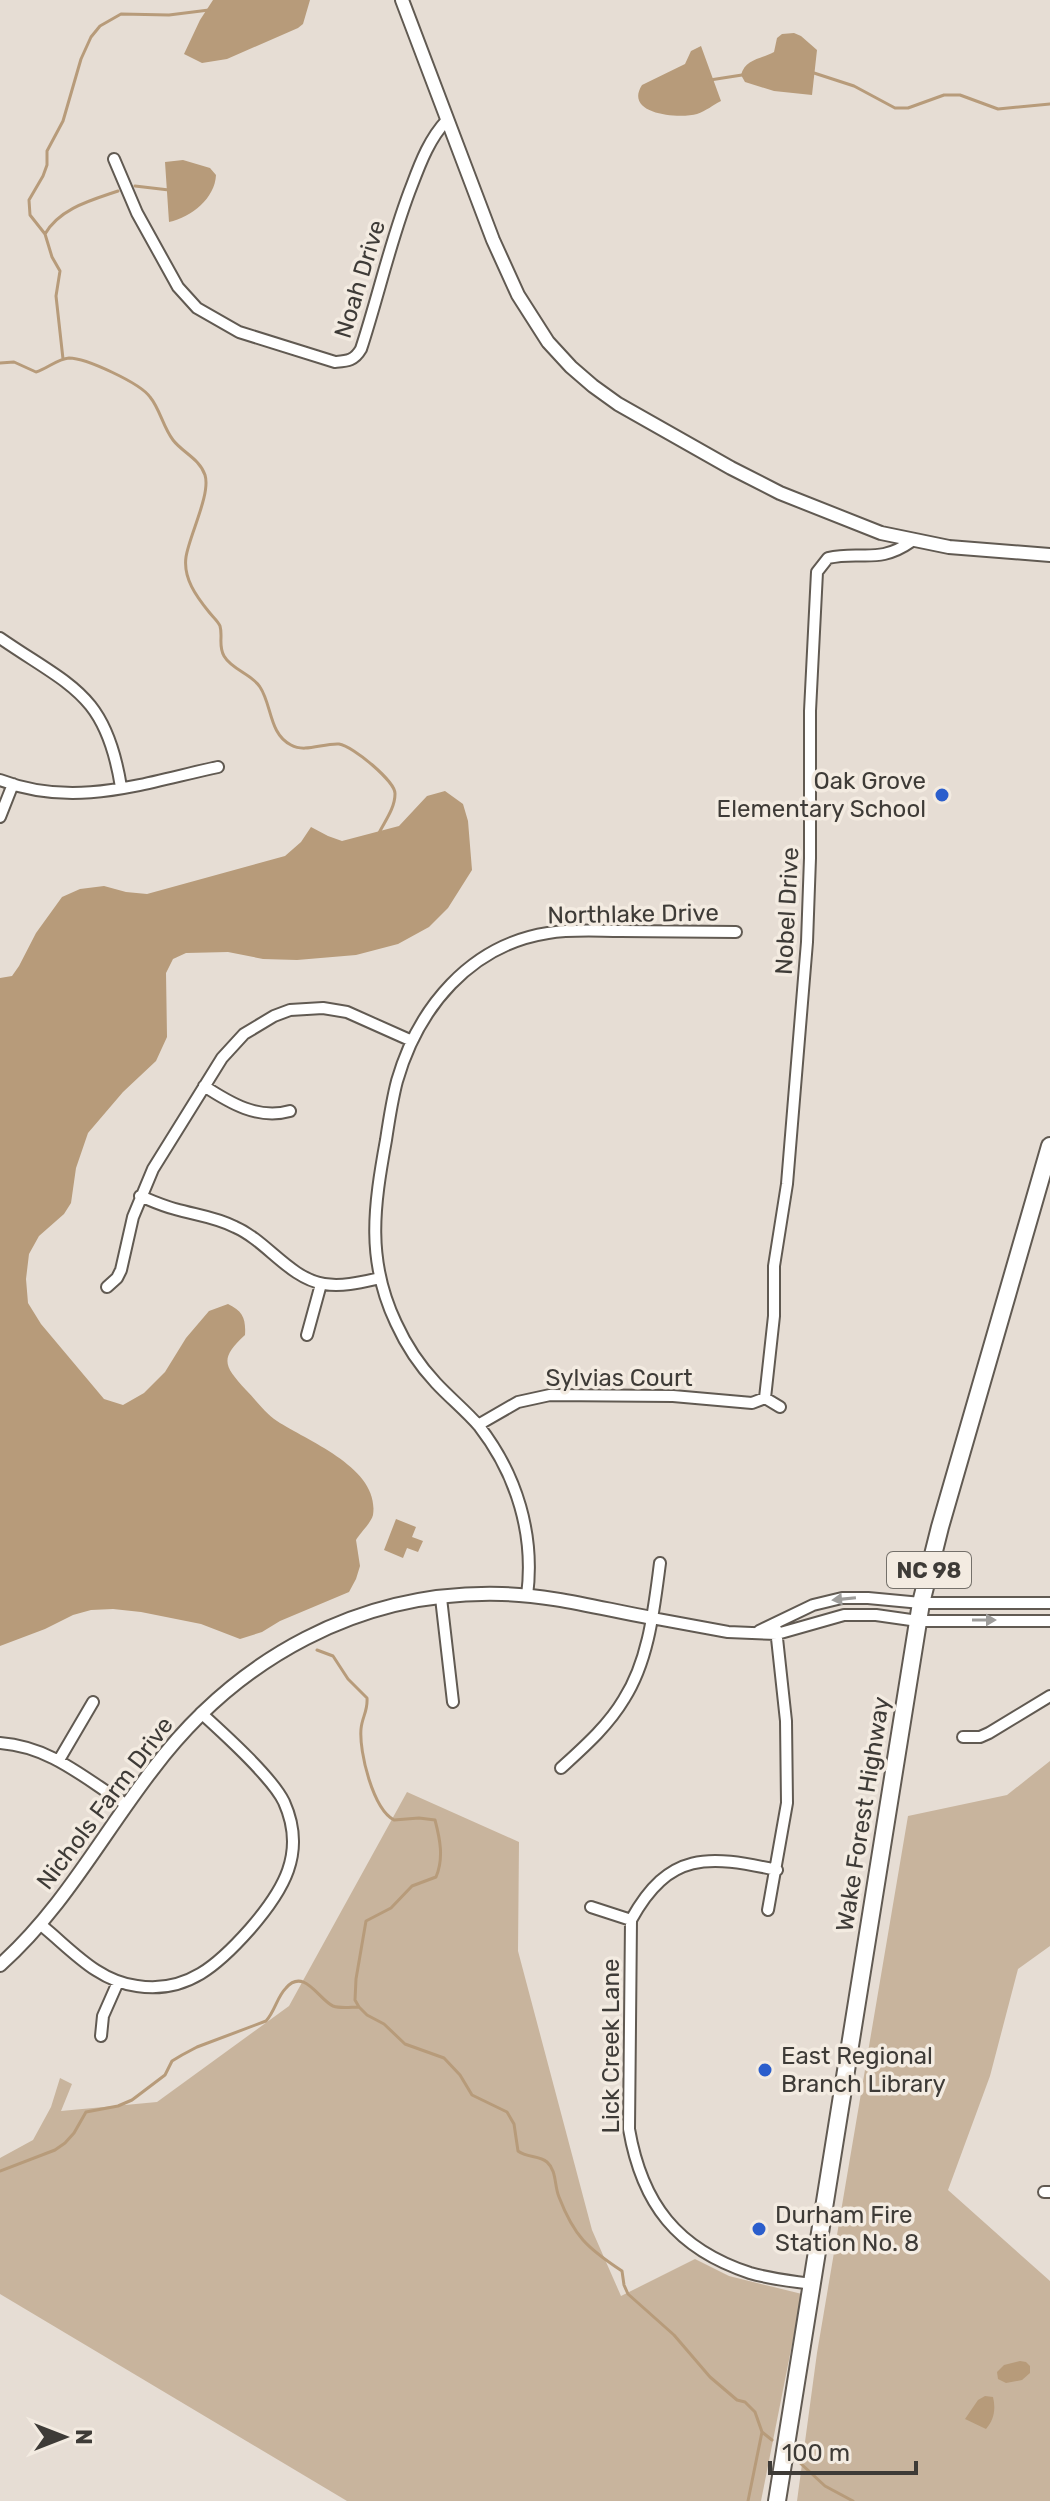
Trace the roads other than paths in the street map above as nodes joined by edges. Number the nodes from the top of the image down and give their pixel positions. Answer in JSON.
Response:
{"nodes":[{"id":1,"x":402,"y":0,"type":"edge"},
{"id":2,"x":447,"y":120,"type":"junction"},
{"id":3,"x":114,"y":159,"type":"dead end"},
{"id":4,"x":912,"y":541,"type":"junction"},
{"id":5,"x":1050,"y":555,"type":"edge"},
{"id":6,"x":0,"y":638,"type":"edge"},
{"id":7,"x":218,"y":767,"type":"dead end"},
{"id":8,"x":0,"y":780,"type":"edge"},
{"id":9,"x":13,"y":784,"type":"junction"},
{"id":10,"x":121,"y":787,"type":"junction"},
{"id":11,"x":0,"y":817,"type":"edge"},
{"id":12,"x":736,"y":932,"type":"dead end"},
{"id":13,"x":412,"y":1041,"type":"junction"},
{"id":14,"x":204,"y":1086,"type":"junction"},
{"id":15,"x":290,"y":1111,"type":"dead end"},
{"id":16,"x":1049,"y":1155,"type":"edge"},
{"id":17,"x":140,"y":1196,"type":"junction"},
{"id":18,"x":380,"y":1278,"type":"junction"},
{"id":19,"x":321,"y":1284,"type":"junction"},
{"id":20,"x":107,"y":1287,"type":"dead end"},
{"id":21,"x":307,"y":1335,"type":"dead end"},
{"id":22,"x":765,"y":1398,"type":"junction"},
{"id":23,"x":780,"y":1407,"type":"dead end"},
{"id":24,"x":478,"y":1425,"type":"junction"},
{"id":25,"x":660,"y":1563,"type":"dead end"},
{"id":26,"x":527,"y":1596,"type":"junction"},
{"id":27,"x":441,"y":1598,"type":"junction"},
{"id":28,"x":921,"y":1603,"type":"junction"},
{"id":29,"x":1050,"y":1603,"type":"edge"},
{"id":30,"x":652,"y":1618,"type":"junction"},
{"id":31,"x":918,"y":1621,"type":"junction"},
{"id":32,"x":1050,"y":1621,"type":"edge"},
{"id":33,"x":776,"y":1628,"type":"junction"},
{"id":34,"x":1050,"y":1696,"type":"edge"},
{"id":35,"x":93,"y":1702,"type":"dead end"},
{"id":36,"x":453,"y":1702,"type":"dead end"},
{"id":37,"x":201,"y":1713,"type":"junction"},
{"id":38,"x":963,"y":1737,"type":"dead end"},
{"id":39,"x":0,"y":1743,"type":"edge"},
{"id":40,"x":59,"y":1760,"type":"junction"},
{"id":41,"x":561,"y":1768,"type":"dead end"},
{"id":42,"x":127,"y":1805,"type":"junction"},
{"id":43,"x":777,"y":1870,"type":"junction"},
{"id":44,"x":591,"y":1907,"type":"dead end"},
{"id":45,"x":768,"y":1910,"type":"dead end"},
{"id":46,"x":631,"y":1920,"type":"junction"},
{"id":47,"x":41,"y":1925,"type":"junction"},
{"id":48,"x":0,"y":1965,"type":"edge"},
{"id":49,"x":118,"y":1982,"type":"junction"},
{"id":50,"x":101,"y":2036,"type":"dead end"},
{"id":51,"x":811,"y":2284,"type":"junction"},
{"id":52,"x":777,"y":2501,"type":"edge"}],
"edges":[{"from":1,"to":2,"type":"street"},
{"from":2,"to":3,"type":"street","name":"Noah Drive"},
{"from":2,"to":4,"type":"street"},
{"from":4,"to":5,"type":"street"},
{"from":4,"to":22,"type":"street","name":"Nobel Drive"},
{"from":6,"to":10,"type":"street"},
{"from":7,"to":10,"type":"street"},
{"from":8,"to":9,"type":"street"},
{"from":9,"to":10,"type":"street"},
{"from":9,"to":11,"type":"street"},
{"from":12,"to":13,"type":"street","name":"Northlake Drive"},
{"from":13,"to":14,"type":"street"},
{"from":13,"to":18,"type":"street","name":"Northlake Drive"},
{"from":14,"to":15,"type":"street"},
{"from":14,"to":17,"type":"street"},
{"from":16,"to":28,"type":"highway","name":"Wake Forest Highway","number":"NC 98"},
{"from":17,"to":19,"type":"street"},
{"from":17,"to":20,"type":"street"},
{"from":18,"to":19,"type":"street"},
{"from":18,"to":24,"type":"street","name":"Northlake Drive"},
{"from":19,"to":21,"type":"street"},
{"from":22,"to":23,"type":"street"},
{"from":22,"to":24,"type":"street","name":"Sylvias Court"},
{"from":24,"to":26,"type":"street","name":"Northlake Drive"},
{"from":25,"to":30,"type":"street"},
{"from":26,"to":27,"type":"street","name":"Nichols Farm Drive"},
{"from":26,"to":30,"type":"street","name":"Nichols Farm Drive"},
{"from":27,"to":36,"type":"street"},
{"from":27,"to":37,"type":"street","name":"Nichols Farm Drive"},
{"from":28,"to":29,"type":"street","name":"Nichols Farm Drive"},
{"from":28,"to":31,"type":"highway","name":"Wake Forest Highway","number":"NC 98"},
{"from":28,"to":33,"type":"street","name":"Nichols Farm Drive","one_way":true},
{"from":30,"to":33,"type":"street","name":"Nichols Farm Drive"},
{"from":30,"to":41,"type":"street"},
{"from":31,"to":32,"type":"street","name":"Nichols Farm Drive","one_way":true},
{"from":31,"to":33,"type":"street","name":"Nichols Farm Drive"},
{"from":31,"to":51,"type":"highway","name":"Wake Forest Highway","number":"NC 98"},
{"from":33,"to":43,"type":"street"},
{"from":34,"to":38,"type":"street"},
{"from":35,"to":40,"type":"street"},
{"from":37,"to":42,"type":"street","name":"Nichols Farm Drive"},
{"from":37,"to":49,"type":"street"},
{"from":39,"to":40,"type":"street"},
{"from":40,"to":42,"type":"street"},
{"from":42,"to":47,"type":"street","name":"Nichols Farm Drive"},
{"from":43,"to":45,"type":"street"},
{"from":43,"to":46,"type":"street"},
{"from":44,"to":46,"type":"street"},
{"from":46,"to":51,"type":"street","name":"Lick Creek Lane"},
{"from":47,"to":48,"type":"street","name":"Nichols Farm Drive"},
{"from":47,"to":49,"type":"street"},
{"from":49,"to":50,"type":"street"},
{"from":51,"to":52,"type":"highway","name":"Wake Forest Highway","number":"NC 98"}]}
